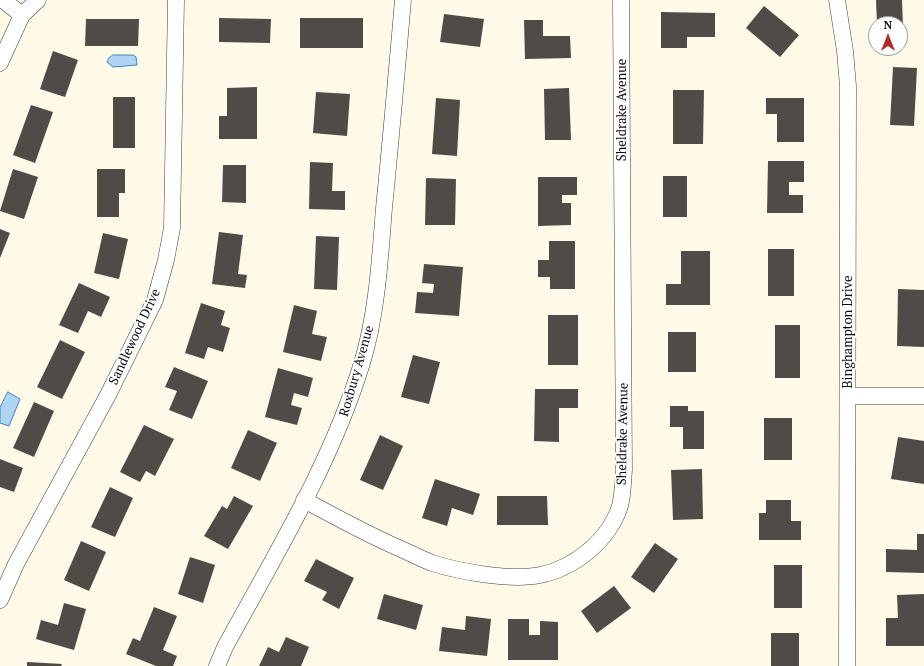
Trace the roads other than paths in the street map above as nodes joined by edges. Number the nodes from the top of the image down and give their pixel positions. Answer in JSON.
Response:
{"nodes":[{"id":1,"x":3,"y":0,"type":"edge"},
{"id":2,"x":38,"y":0,"type":"edge"},
{"id":3,"x":176,"y":0,"type":"edge"},
{"id":4,"x":403,"y":0,"type":"edge"},
{"id":5,"x":622,"y":0,"type":"edge"},
{"id":6,"x":836,"y":0,"type":"edge"},
{"id":7,"x":22,"y":15,"type":"junction"},
{"id":8,"x":0,"y":63,"type":"edge"},
{"id":9,"x":848,"y":396,"type":"junction"},
{"id":10,"x":924,"y":396,"type":"edge"},
{"id":11,"x":304,"y":500,"type":"junction"},
{"id":12,"x":0,"y":600,"type":"edge"},
{"id":13,"x":217,"y":666,"type":"edge"},
{"id":14,"x":847,"y":666,"type":"edge"}],
"edges":[{"from":1,"to":7,"type":"street"},
{"from":2,"to":7,"type":"street"},
{"from":3,"to":12,"type":"street","name":"Sandlewood Drive"},
{"from":4,"to":11,"type":"street","name":"Roxbury Avenue"},
{"from":5,"to":11,"type":"street","name":"Sheldrake Avenue"},
{"from":6,"to":9,"type":"street","name":"Binghampton Drive"},
{"from":7,"to":8,"type":"street"},
{"from":9,"to":10,"type":"street"},
{"from":9,"to":14,"type":"street","name":"Binghampton Drive"},
{"from":11,"to":13,"type":"street","name":"Roxbury Avenue"}]}
